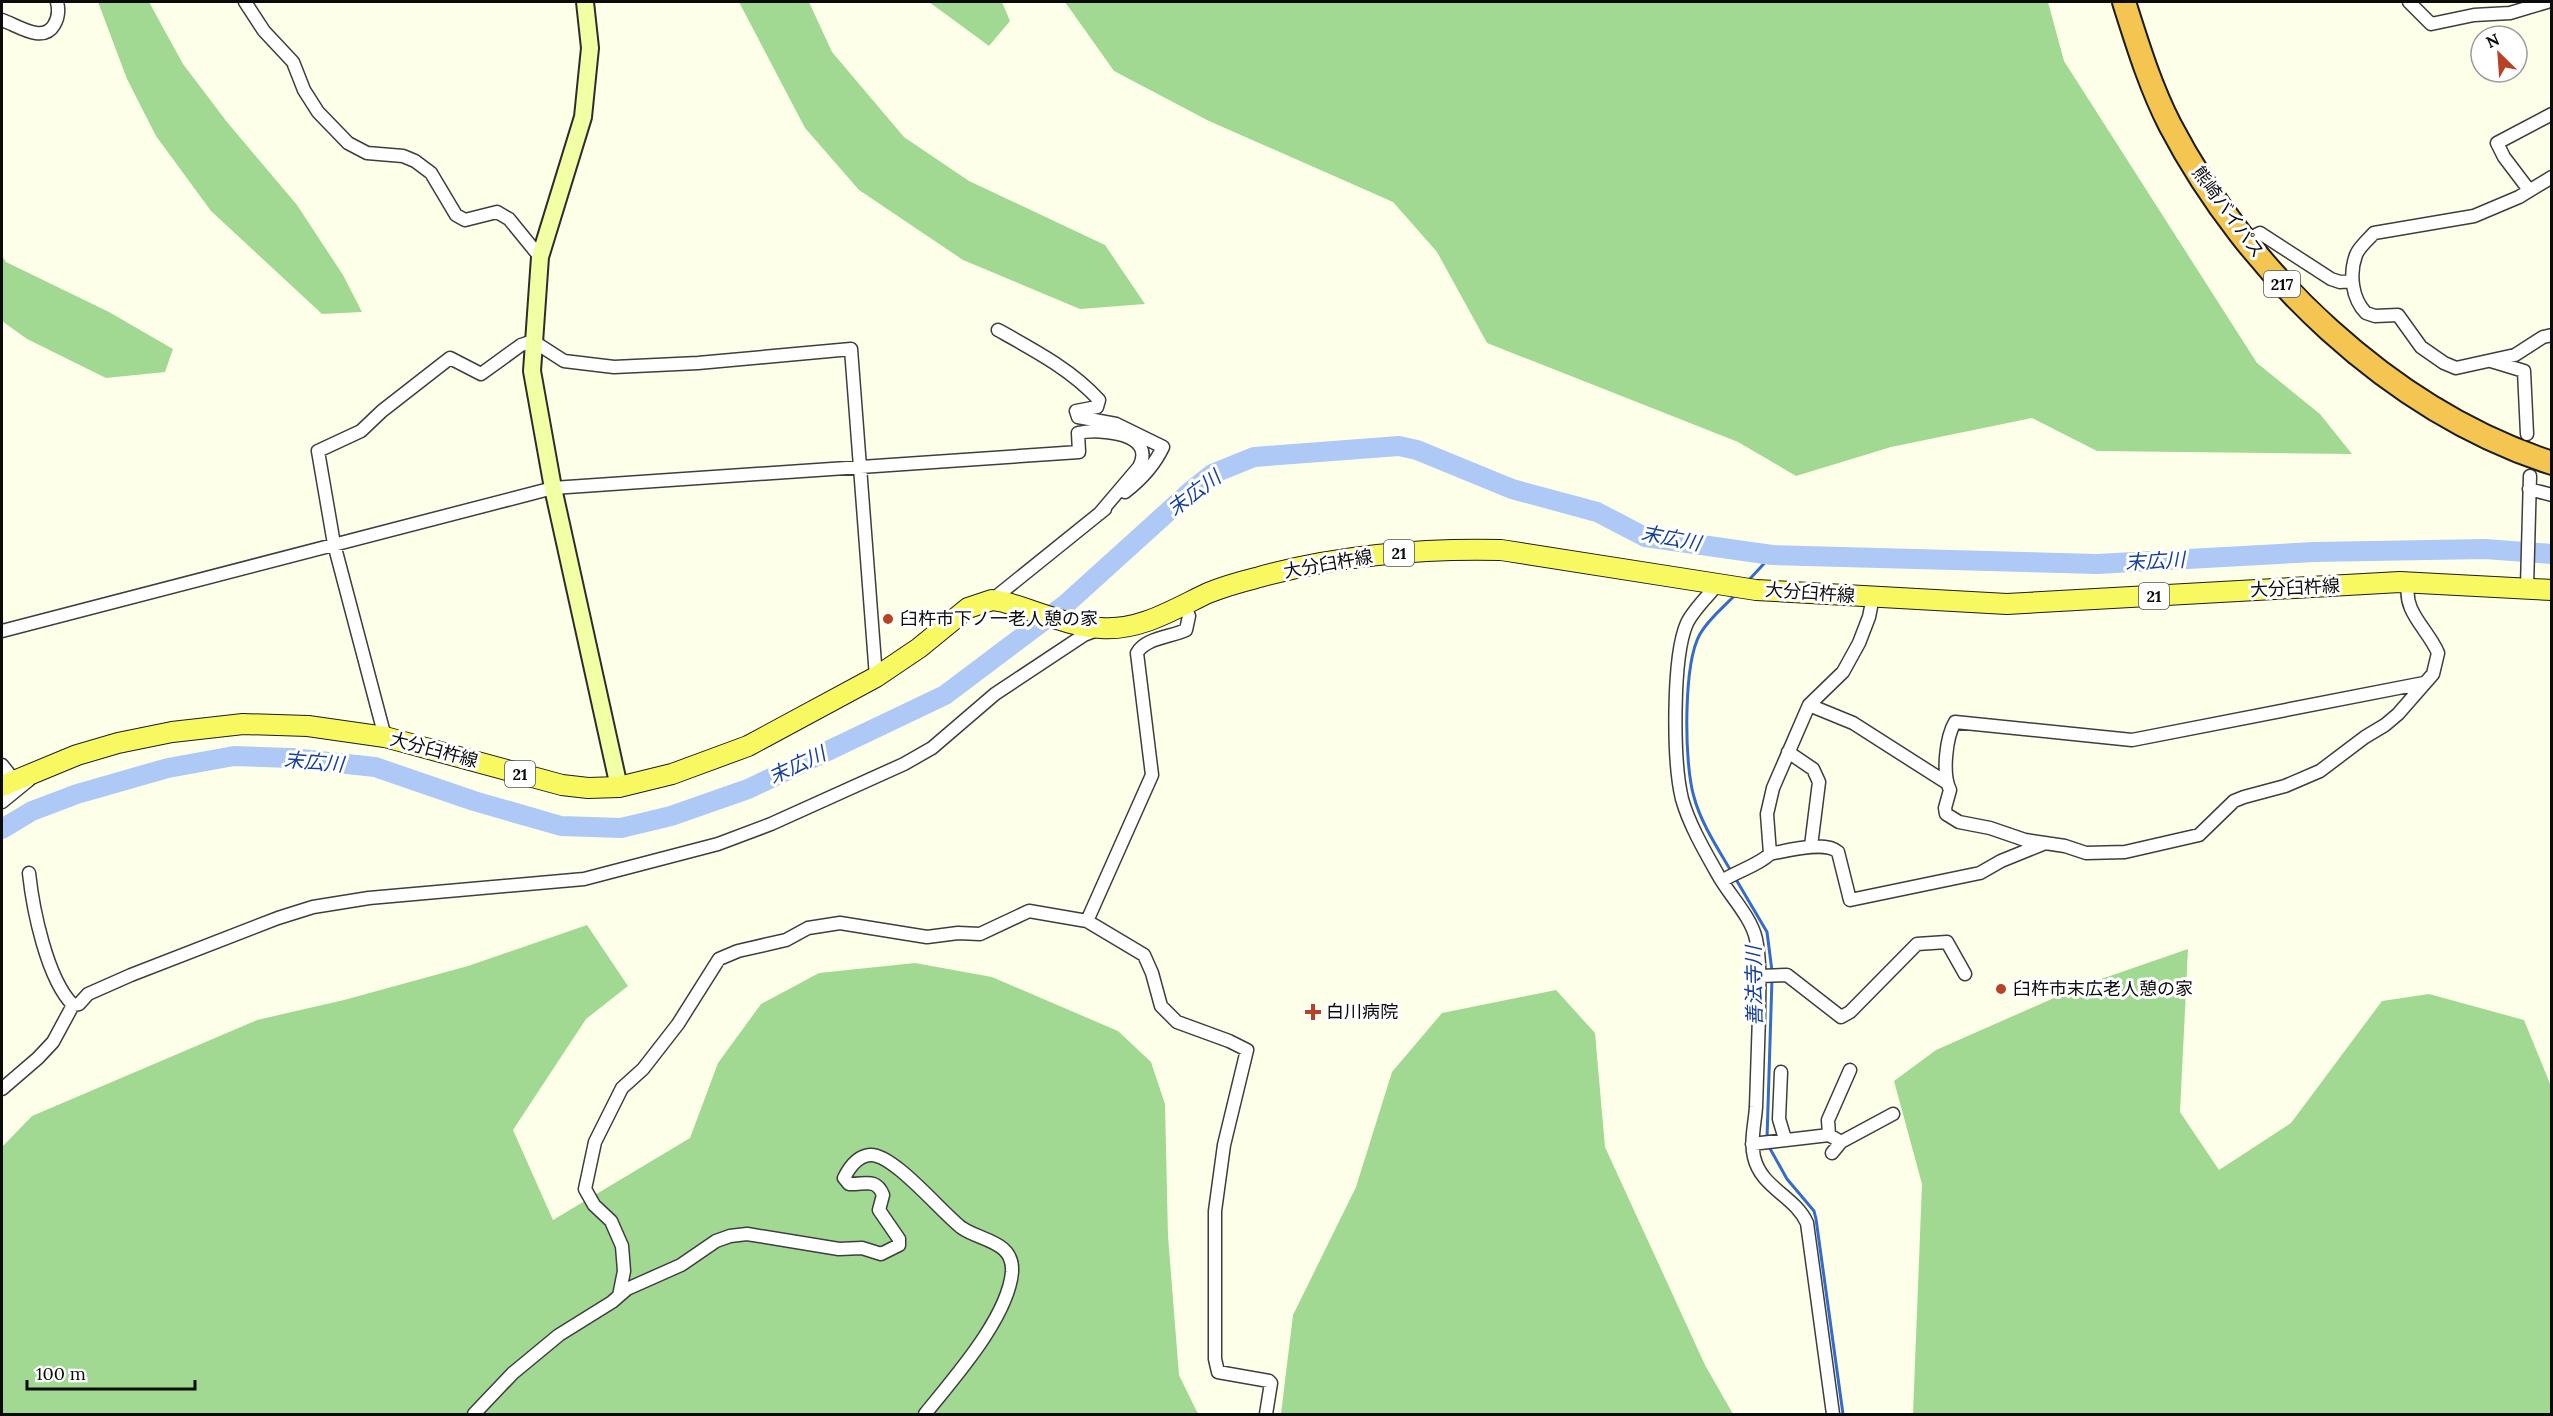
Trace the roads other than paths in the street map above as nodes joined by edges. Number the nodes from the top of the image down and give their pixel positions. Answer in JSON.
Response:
{"nodes":[{"id":1,"x":57,"y":2,"type":"edge"},
{"id":2,"x":245,"y":2,"type":"edge"},
{"id":3,"x":585,"y":2,"type":"edge"},
{"id":4,"x":2124,"y":2,"type":"edge"},
{"id":5,"x":2409,"y":2,"type":"edge"},
{"id":6,"x":2547,"y":2,"type":"edge"},
{"id":7,"x":2,"y":20,"type":"edge"},
{"id":8,"x":2552,"y":114,"type":"edge"},
{"id":9,"x":2552,"y":177,"type":"edge"},
{"id":10,"x":2529,"y":190,"type":"junction"},
{"id":11,"x":2244,"y":241,"type":"junction"},
{"id":12,"x":540,"y":257,"type":"junction"},
{"id":13,"x":2352,"y":281,"type":"junction"},
{"id":14,"x":998,"y":330,"type":"dead end"},
{"id":15,"x":2552,"y":335,"type":"edge"},
{"id":16,"x":533,"y":341,"type":"junction"},
{"id":17,"x":2490,"y":360,"type":"junction"},
{"id":18,"x":2528,"y":434,"type":"dead end"},
{"id":19,"x":2552,"y":463,"type":"edge"},
{"id":20,"x":860,"y":467,"type":"junction"},
{"id":21,"x":2530,"y":476,"type":"dead end"},
{"id":22,"x":553,"y":488,"type":"junction"},
{"id":23,"x":2529,"y":489,"type":"junction"},
{"id":24,"x":2552,"y":495,"type":"edge"},
{"id":25,"x":1099,"y":514,"type":"junction"},
{"id":26,"x":334,"y":544,"type":"junction"},
{"id":27,"x":2527,"y":581,"type":"junction"},
{"id":28,"x":2409,"y":583,"type":"junction"},
{"id":29,"x":1721,"y":585,"type":"junction"},
{"id":30,"x":2552,"y":590,"type":"edge"},
{"id":31,"x":1872,"y":597,"type":"junction"},
{"id":32,"x":998,"y":601,"type":"junction"},
{"id":33,"x":1184,"y":604,"type":"junction"},
{"id":34,"x":1092,"y":627,"type":"junction"},
{"id":35,"x":2,"y":631,"type":"edge"},
{"id":36,"x":876,"y":677,"type":"junction"},
{"id":37,"x":2424,"y":683,"type":"junction"},
{"id":38,"x":1809,"y":705,"type":"junction"},
{"id":39,"x":385,"y":737,"type":"junction"},
{"id":40,"x":1788,"y":752,"type":"junction"},
{"id":41,"x":12,"y":776,"type":"edge"},
{"id":42,"x":1947,"y":783,"type":"junction"},
{"id":43,"x":619,"y":787,"type":"junction"},
{"id":44,"x":2,"y":801,"type":"edge"},
{"id":45,"x":2043,"y":844,"type":"junction"},
{"id":46,"x":1811,"y":846,"type":"junction"},
{"id":47,"x":1770,"y":854,"type":"junction"},
{"id":48,"x":29,"y":873,"type":"dead end"},
{"id":49,"x":1724,"y":880,"type":"junction"},
{"id":50,"x":1087,"y":921,"type":"junction"},
{"id":51,"x":1965,"y":974,"type":"dead end"},
{"id":52,"x":1762,"y":976,"type":"junction"},
{"id":53,"x":73,"y":1005,"type":"junction"},
{"id":54,"x":1850,"y":1070,"type":"dead end"},
{"id":55,"x":1781,"y":1072,"type":"dead end"},
{"id":56,"x":2,"y":1089,"type":"edge"},
{"id":57,"x":1893,"y":1114,"type":"dead end"},
{"id":58,"x":1830,"y":1135,"type":"junction"},
{"id":59,"x":1782,"y":1139,"type":"junction"},
{"id":60,"x":1841,"y":1142,"type":"junction"},
{"id":61,"x":1756,"y":1144,"type":"junction"},
{"id":62,"x":1832,"y":1153,"type":"dead end"},
{"id":63,"x":619,"y":1296,"type":"junction"},
{"id":64,"x":474,"y":1414,"type":"edge"},
{"id":65,"x":926,"y":1414,"type":"edge"},
{"id":66,"x":1266,"y":1414,"type":"edge"},
{"id":67,"x":1833,"y":1414,"type":"edge"}],
"edges":[{"from":1,"to":7,"type":"street"},
{"from":2,"to":12,"type":"street"},
{"from":3,"to":12,"type":"street"},
{"from":4,"to":11,"type":"highway","name":"熊崎バイパス","number":"217"},
{"from":5,"to":6,"type":"street"},
{"from":8,"to":10,"type":"street"},
{"from":9,"to":10,"type":"street"},
{"from":10,"to":13,"type":"street"},
{"from":11,"to":13,"type":"street"},
{"from":11,"to":19,"type":"highway","name":"熊崎バイパス","number":"217"},
{"from":12,"to":16,"type":"street"},
{"from":13,"to":17,"type":"street"},
{"from":14,"to":25,"type":"street"},
{"from":15,"to":17,"type":"street"},
{"from":16,"to":20,"type":"street"},
{"from":16,"to":22,"type":"street"},
{"from":16,"to":26,"type":"street"},
{"from":17,"to":18,"type":"street"},
{"from":20,"to":22,"type":"street"},
{"from":20,"to":25,"type":"street"},
{"from":20,"to":36,"type":"street"},
{"from":21,"to":23,"type":"street"},
{"from":22,"to":26,"type":"street"},
{"from":22,"to":43,"type":"street"},
{"from":23,"to":24,"type":"street"},
{"from":23,"to":27,"type":"street"},
{"from":25,"to":32,"type":"street"},
{"from":26,"to":35,"type":"street"},
{"from":26,"to":39,"type":"street"},
{"from":27,"to":28,"type":"main road","name":"大分臼杵線","number":"21"},
{"from":27,"to":30,"type":"main road","name":"大分臼杵線","number":"21"},
{"from":28,"to":31,"type":"main road","name":"大分臼杵線","number":"21"},
{"from":28,"to":37,"type":"street"},
{"from":29,"to":31,"type":"main road","name":"大分臼杵線","number":"21"},
{"from":29,"to":33,"type":"main road","name":"大分臼杵線","number":"21"},
{"from":29,"to":49,"type":"street"},
{"from":31,"to":38,"type":"street"},
{"from":32,"to":34,"type":"main road","number":"21"},
{"from":32,"to":36,"type":"main road","name":"大分臼杵線","number":"21"},
{"from":33,"to":34,"type":"main road","name":"大分臼杵線","number":"21"},
{"from":33,"to":50,"type":"street"},
{"from":34,"to":53,"type":"street"},
{"from":36,"to":43,"type":"main road","name":"大分臼杵線","number":"21"},
{"from":37,"to":42,"type":"street"},
{"from":37,"to":45,"type":"street"},
{"from":38,"to":40,"type":"street"},
{"from":38,"to":42,"type":"street"},
{"from":39,"to":41,"type":"main road","name":"大分臼杵線","number":"21"},
{"from":39,"to":43,"type":"main road","name":"大分臼杵線","number":"21"},
{"from":40,"to":46,"type":"street"},
{"from":40,"to":47,"type":"street"},
{"from":41,"to":44,"type":"street"},
{"from":42,"to":45,"type":"street"},
{"from":45,"to":46,"type":"street"},
{"from":46,"to":47,"type":"street"},
{"from":47,"to":49,"type":"street"},
{"from":48,"to":53,"type":"street"},
{"from":49,"to":52,"type":"street"},
{"from":50,"to":63,"type":"street"},
{"from":50,"to":66,"type":"street"},
{"from":51,"to":52,"type":"street"},
{"from":52,"to":61,"type":"street"},
{"from":53,"to":56,"type":"street"},
{"from":54,"to":58,"type":"street"},
{"from":55,"to":59,"type":"street"},
{"from":57,"to":60,"type":"street"},
{"from":58,"to":59,"type":"street"},
{"from":58,"to":60,"type":"street"},
{"from":59,"to":61,"type":"street"},
{"from":60,"to":62,"type":"street"},
{"from":61,"to":67,"type":"street"},
{"from":63,"to":64,"type":"street"},
{"from":63,"to":65,"type":"street"}]}
